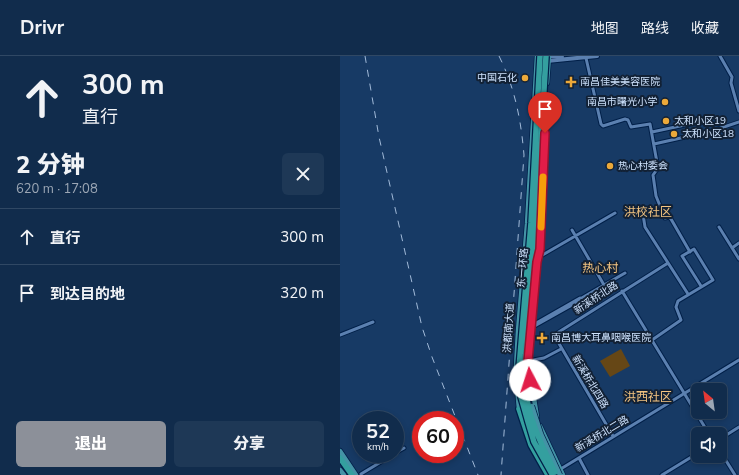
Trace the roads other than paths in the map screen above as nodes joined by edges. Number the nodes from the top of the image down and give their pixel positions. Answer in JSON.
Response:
{"nodes":[{"id":1,"x":540,"y":56,"type":"edge"},
{"id":2,"x":562,"y":56,"type":"edge"},
{"id":3,"x":597,"y":56,"type":"edge"},
{"id":4,"x":720,"y":56,"type":"edge"},
{"id":5,"x":548,"y":57,"type":"edge"},
{"id":6,"x":586,"y":58,"type":"junction"},
{"id":7,"x":536,"y":59,"type":"edge"},
{"id":8,"x":543,"y":86,"type":"junction"},
{"id":9,"x":739,"y":111,"type":"edge"},
{"id":10,"x":739,"y":122,"type":"edge"},
{"id":11,"x":694,"y":123,"type":"dead end"},
{"id":12,"x":652,"y":132,"type":"junction"},
{"id":13,"x":654,"y":144,"type":"junction"},
{"id":14,"x":642,"y":208,"type":"dead end"},
{"id":15,"x":615,"y":213,"type":"dead end"},
{"id":16,"x":719,"y":227,"type":"dead end"},
{"id":17,"x":572,"y":230,"type":"dead end"},
{"id":18,"x":576,"y":237,"type":"junction"},
{"id":19,"x":739,"y":243,"type":"edge"},
{"id":20,"x":732,"y":248,"type":"junction"},
{"id":21,"x":690,"y":252,"type":"junction"},
{"id":22,"x":739,"y":259,"type":"edge"},
{"id":23,"x":537,"y":260,"type":"junction"},
{"id":24,"x":668,"y":263,"type":"junction"},
{"id":25,"x":625,"y":273,"type":"dead end"},
{"id":26,"x":604,"y":285,"type":"junction"},
{"id":27,"x":701,"y":286,"type":"junction"},
{"id":28,"x":622,"y":291,"type":"junction"},
{"id":29,"x":688,"y":294,"type":"junction"},
{"id":30,"x":373,"y":322,"type":"dead end"},
{"id":31,"x":531,"y":327,"type":"junction"},
{"id":32,"x":340,"y":335,"type":"edge"},
{"id":33,"x":554,"y":335,"type":"joint"},
{"id":34,"x":652,"y":340,"type":"junction"},
{"id":35,"x":561,"y":349,"type":"junction"},
{"id":36,"x":739,"y":360,"type":"edge"},
{"id":37,"x":528,"y":362,"type":"junction"},
{"id":38,"x":516,"y":367,"type":"junction"},
{"id":39,"x":685,"y":394,"type":"junction"},
{"id":40,"x":519,"y":409,"type":"joint"},
{"id":41,"x":705,"y":427,"type":"edge"},
{"id":42,"x":739,"y":427,"type":"edge"},
{"id":43,"x":727,"y":435,"type":"edge"},
{"id":44,"x":613,"y":436,"type":"junction"},
{"id":45,"x":340,"y":451,"type":"edge"},
{"id":46,"x":691,"y":456,"type":"edge"},
{"id":47,"x":340,"y":458,"type":"edge"},
{"id":48,"x":579,"y":458,"type":"junction"},
{"id":49,"x":340,"y":462,"type":"edge"},
{"id":50,"x":727,"y":462,"type":"edge"},
{"id":51,"x":379,"y":463,"type":"edge"},
{"id":52,"x":340,"y":470,"type":"edge"},
{"id":53,"x":556,"y":474,"type":"edge"},
{"id":54,"x":344,"y":475,"type":"edge"},
{"id":55,"x":349,"y":475,"type":"edge"},
{"id":56,"x":352,"y":475,"type":"edge"},
{"id":57,"x":358,"y":475,"type":"edge"},
{"id":58,"x":548,"y":475,"type":"edge"},
{"id":59,"x":563,"y":475,"type":"edge"},
{"id":60,"x":588,"y":475,"type":"edge"},
{"id":61,"x":662,"y":475,"type":"edge"},
{"id":62,"x":735,"y":475,"type":"edge"}],
"edges":[{"from":1,"to":53,"type":"highway","name":"东一环路","bridge":true},
{"from":2,"to":5,"type":"street"},
{"from":3,"to":6,"type":"street"},
{"from":4,"to":9,"type":"street"},
{"from":5,"to":6,"type":"street"},
{"from":5,"to":7,"type":"street"},
{"from":5,"to":8,"type":"highway","name":"东一环路","bridge":true},
{"from":5,"to":23,"type":"main road","name":"洪都南大道"},
{"from":6,"to":12,"type":"street"},
{"from":7,"to":38,"type":"main road","name":"洪都南大道"},
{"from":8,"to":23,"type":"main road","bridge":true},
{"from":8,"to":53,"type":"highway","name":"东一环路","bridge":true},
{"from":10,"to":13,"type":"street"},
{"from":11,"to":12,"type":"street"},
{"from":12,"to":13,"type":"street"},
{"from":13,"to":21,"type":"street"},
{"from":14,"to":24,"type":"street"},
{"from":15,"to":18,"type":"street"},
{"from":16,"to":20,"type":"street"},
{"from":17,"to":18,"type":"street"},
{"from":18,"to":23,"type":"street"},
{"from":18,"to":26,"type":"street"},
{"from":19,"to":20,"type":"street"},
{"from":20,"to":22,"type":"street"},
{"from":21,"to":27,"type":"street"},
{"from":21,"to":27,"type":"street"},
{"from":23,"to":31,"type":"main road","name":"洪都南大道"},
{"from":24,"to":28,"type":"street","name":"新溪桥北路"},
{"from":24,"to":29,"type":"street"},
{"from":25,"to":26,"type":"street"},
{"from":26,"to":31,"type":"street"},
{"from":27,"to":29,"type":"street"},
{"from":28,"to":33,"type":"street","name":"新溪桥北路"},
{"from":28,"to":34,"type":"street"},
{"from":29,"to":34,"type":"street"},
{"from":30,"to":32,"type":"street"},
{"from":31,"to":37,"type":"main road","name":"洪都南大道"},
{"from":33,"to":35,"type":"street","name":"新溪桥北四路"},
{"from":34,"to":39,"type":"street"},
{"from":35,"to":37,"type":"street"},
{"from":35,"to":44,"type":"street","name":"新溪桥北四路"},
{"from":36,"to":39,"type":"street","name":"新溪桥北二路"},
{"from":37,"to":53,"type":"main road","name":"洪都南大道"},
{"from":37,"to":53,"type":"main road","bridge":true},
{"from":38,"to":40,"type":"main road"},
{"from":38,"to":53,"type":"main road","name":"洪都南大道"},
{"from":39,"to":41,"type":"street"},
{"from":39,"to":44,"type":"street","name":"新溪桥北二路"},
{"from":40,"to":58,"type":"highway"},
{"from":42,"to":43,"type":"street"},
{"from":44,"to":48,"type":"street","name":"新溪桥北二路"},
{"from":45,"to":57,"type":"main road"},
{"from":46,"to":61,"type":"street"},
{"from":47,"to":56,"type":"highway"},
{"from":48,"to":53,"type":"street","name":"新溪桥北二路"},
{"from":48,"to":60,"type":"street"},
{"from":49,"to":55,"type":"highway"},
{"from":50,"to":62,"type":"street"},
{"from":51,"to":57,"type":"street"},
{"from":52,"to":54,"type":"main road"},
{"from":53,"to":59,"type":"main road","name":"洪都南大道"}]}
